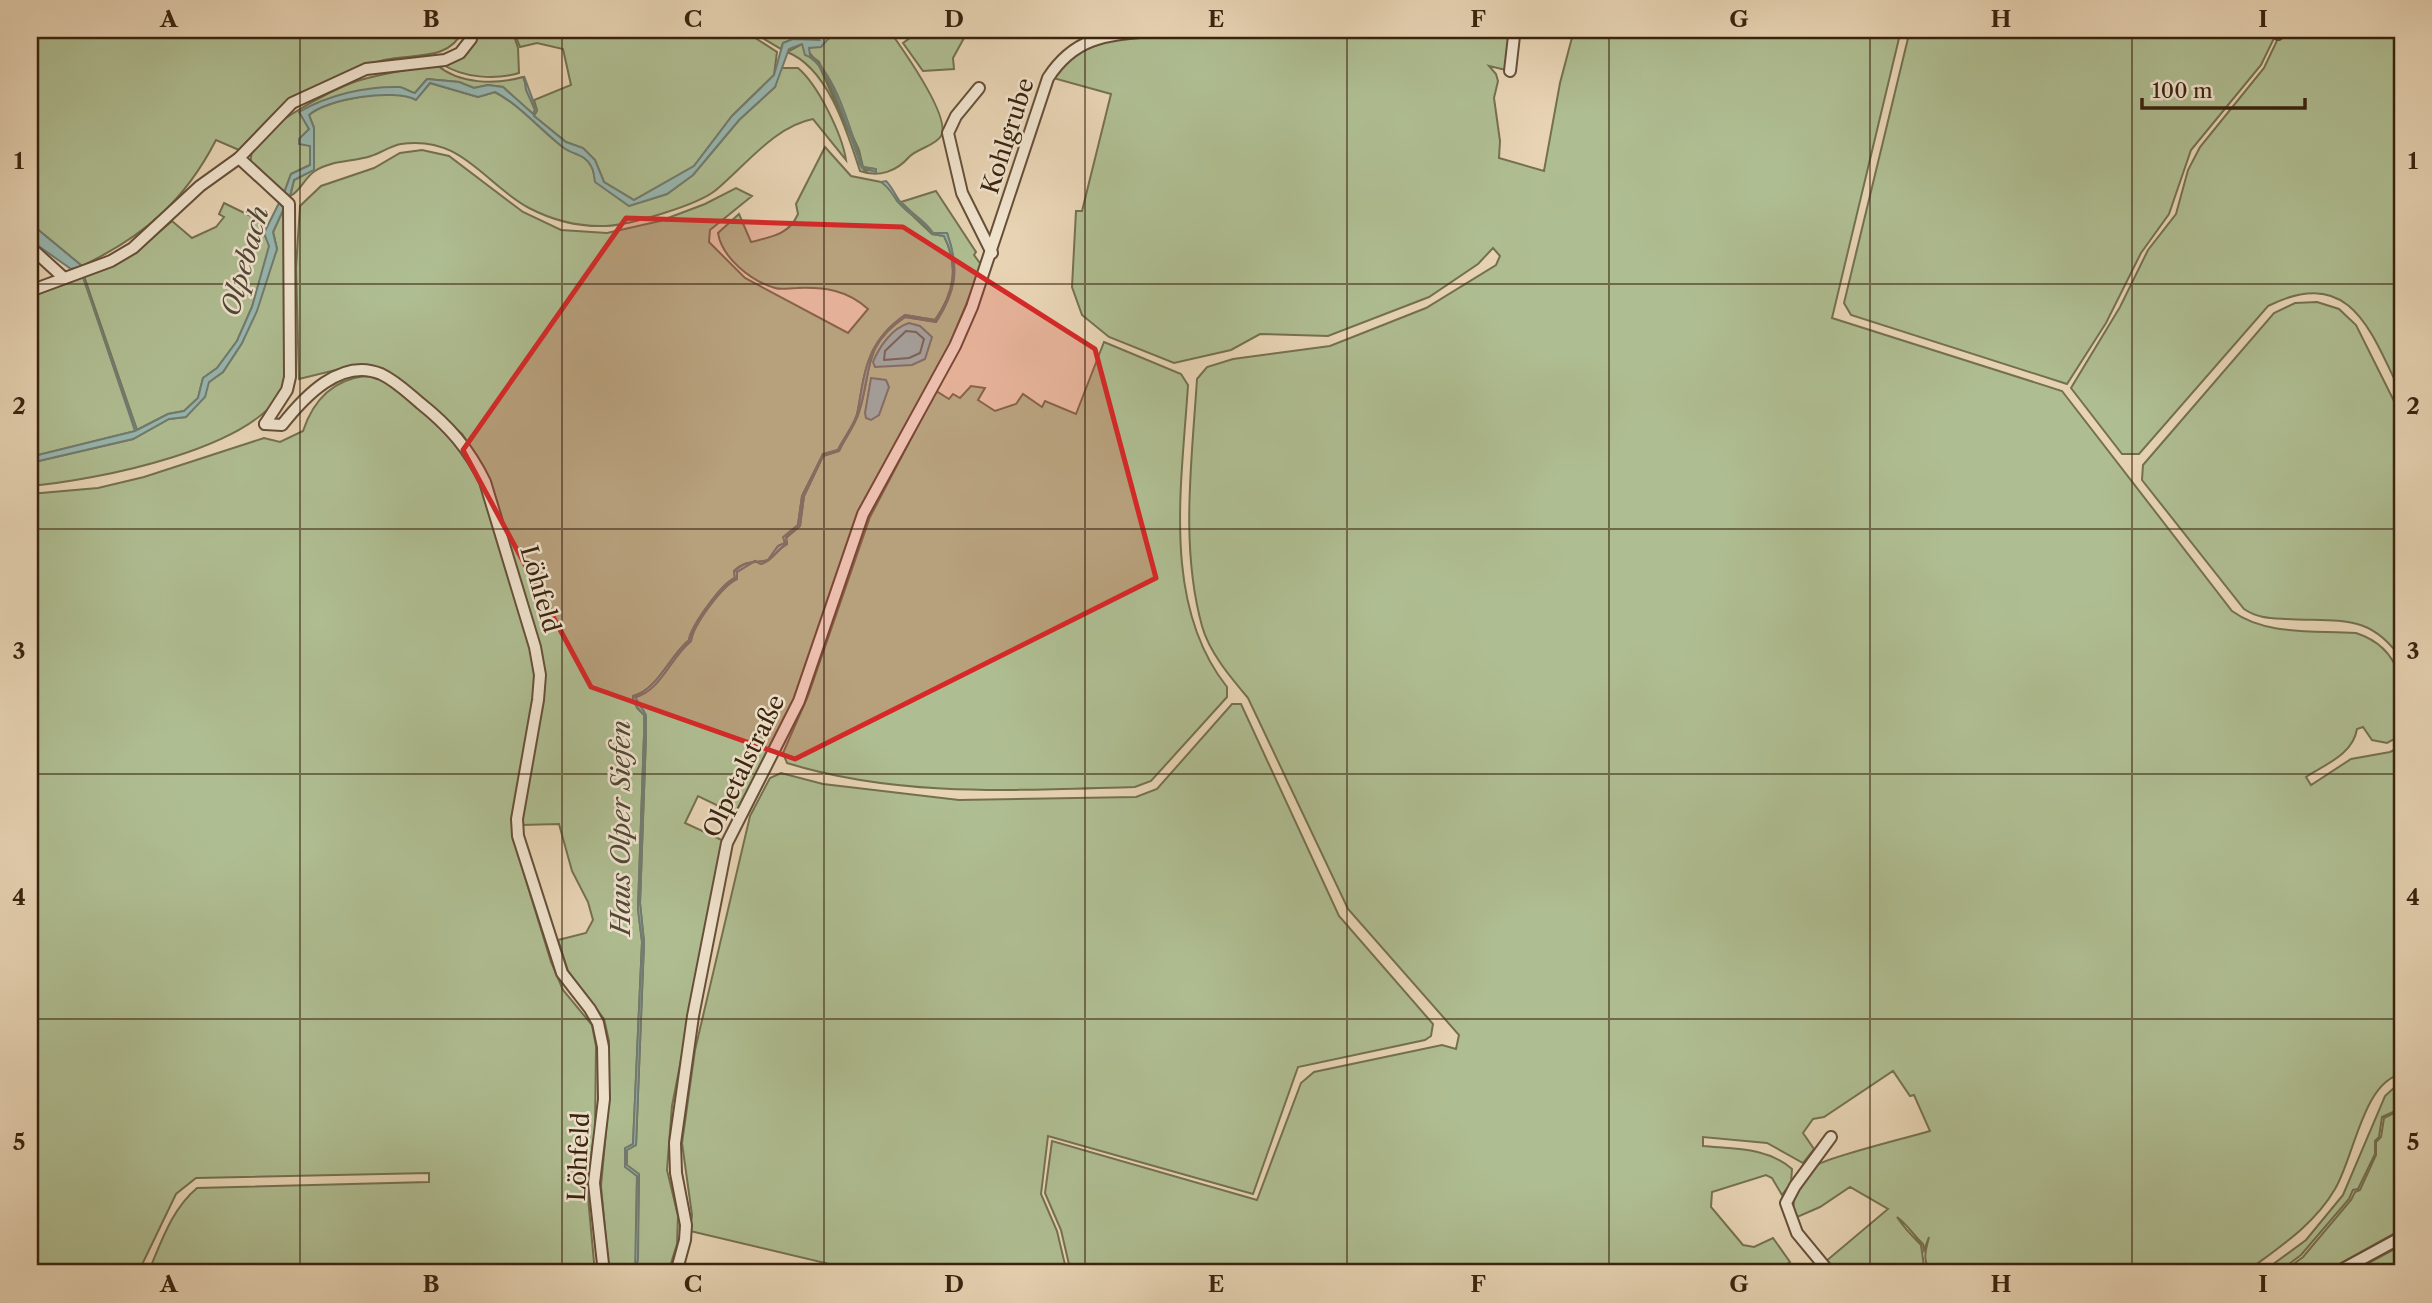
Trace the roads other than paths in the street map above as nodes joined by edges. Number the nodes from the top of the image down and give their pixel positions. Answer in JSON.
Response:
{"nodes":[{"id":1,"x":472,"y":30,"type":"edge"},
{"id":2,"x":1164,"y":30,"type":"edge"},
{"id":3,"x":1512,"y":30,"type":"edge"},
{"id":4,"x":1510,"y":71,"type":"dead end"},
{"id":5,"x":979,"y":88,"type":"dead end"},
{"id":6,"x":239,"y":158,"type":"junction"},
{"id":7,"x":30,"y":247,"type":"edge"},
{"id":8,"x":992,"y":253,"type":"junction"},
{"id":9,"x":64,"y":278,"type":"junction"},
{"id":10,"x":30,"y":290,"type":"edge"},
{"id":11,"x":955,"y":346,"type":"joint"},
{"id":12,"x":1831,"y":1137,"type":"dead end"},
{"id":13,"x":2402,"y":1237,"type":"edge"},
{"id":14,"x":604,"y":1273,"type":"edge"},
{"id":15,"x":676,"y":1273,"type":"edge"},
{"id":16,"x":1830,"y":1273,"type":"edge"},
{"id":17,"x":2336,"y":1273,"type":"edge"}],
"edges":[{"from":1,"to":6,"type":"street"},
{"from":2,"to":8,"type":"street","name":"Kohlgrube"},
{"from":3,"to":4,"type":"street"},
{"from":5,"to":8,"type":"street","name":"Kohlgrube"},
{"from":6,"to":9,"type":"street"},
{"from":6,"to":14,"type":"street","name":"Löhfeld"},
{"from":7,"to":9,"type":"street"},
{"from":8,"to":11,"type":"street","name":"Kohlgrube"},
{"from":9,"to":10,"type":"street"},
{"from":11,"to":15,"type":"street","name":"Olpetalstraße"},
{"from":12,"to":16,"type":"street"},
{"from":13,"to":17,"type":"street"}]}
